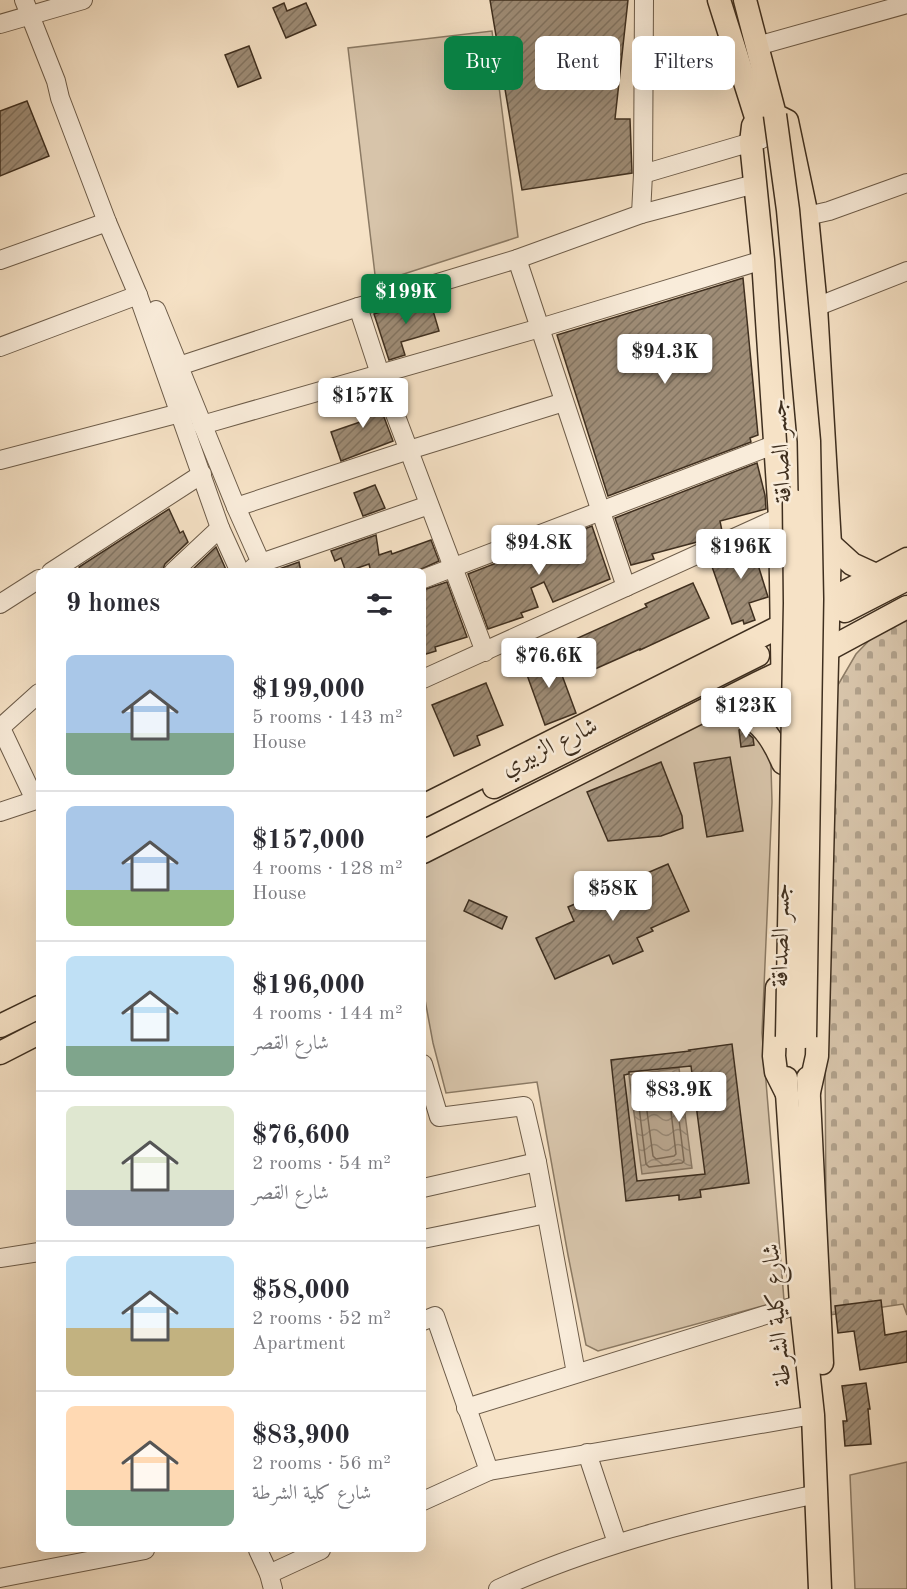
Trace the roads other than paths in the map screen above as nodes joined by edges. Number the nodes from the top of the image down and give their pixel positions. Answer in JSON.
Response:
{"nodes":[{"id":1,"x":83,"y":0,"type":"edge"},
{"id":2,"x":644,"y":0,"type":"edge"},
{"id":3,"x":719,"y":0,"type":"edge"},
{"id":4,"x":744,"y":0,"type":"edge"},
{"id":5,"x":907,"y":4,"type":"edge"},
{"id":6,"x":27,"y":7,"type":"edge"},
{"id":7,"x":0,"y":24,"type":"edge"},
{"id":8,"x":757,"y":46,"type":"junction"},
{"id":9,"x":56,"y":81,"type":"junction"},
{"id":10,"x":762,"y":133,"type":"junction"},
{"id":11,"x":643,"y":174,"type":"junction"},
{"id":12,"x":907,"y":183,"type":"edge"},
{"id":13,"x":755,"y":184,"type":"junction"},
{"id":14,"x":641,"y":214,"type":"junction"},
{"id":15,"x":807,"y":216,"type":"junction"},
{"id":16,"x":107,"y":222,"type":"junction"},
{"id":17,"x":517,"y":259,"type":"junction"},
{"id":18,"x":0,"y":260,"type":"edge"},
{"id":19,"x":763,"y":260,"type":"junction"},
{"id":20,"x":907,"y":271,"type":"edge"},
{"id":21,"x":138,"y":295,"type":"junction"},
{"id":22,"x":358,"y":307,"type":"junction"},
{"id":23,"x":816,"y":307,"type":"junction"},
{"id":24,"x":540,"y":328,"type":"junction"},
{"id":25,"x":0,"y":347,"type":"edge"},
{"id":26,"x":179,"y":366,"type":"junction"},
{"id":27,"x":380,"y":374,"type":"junction"},
{"id":28,"x":564,"y":402,"type":"junction"},
{"id":29,"x":180,"y":413,"type":"junction"},
{"id":30,"x":202,"y":425,"type":"junction"},
{"id":31,"x":776,"y":444,"type":"junction"},
{"id":32,"x":409,"y":450,"type":"junction"},
{"id":33,"x":0,"y":460,"type":"edge"},
{"id":34,"x":202,"y":474,"type":"junction"},
{"id":35,"x":429,"y":505,"type":"junction"},
{"id":36,"x":236,"y":507,"type":"junction"},
{"id":37,"x":600,"y":510,"type":"junction"},
{"id":38,"x":780,"y":517,"type":"junction"},
{"id":39,"x":220,"y":528,"type":"junction"},
{"id":40,"x":830,"y":544,"type":"junction"},
{"id":41,"x":907,"y":559,"type":"edge"},
{"id":42,"x":453,"y":567,"type":"junction"},
{"id":43,"x":57,"y":568,"type":"edge"},
{"id":44,"x":176,"y":568,"type":"edge"},
{"id":45,"x":238,"y":568,"type":"edge"},
{"id":46,"x":258,"y":568,"type":"edge"},
{"id":47,"x":261,"y":568,"type":"edge"},
{"id":48,"x":876,"y":575,"type":"junction"},
{"id":49,"x":426,"y":578,"type":"edge"},
{"id":50,"x":907,"y":579,"type":"edge"},
{"id":51,"x":36,"y":581,"type":"edge"},
{"id":52,"x":626,"y":587,"type":"junction"},
{"id":53,"x":907,"y":596,"type":"edge"},
{"id":54,"x":0,"y":604,"type":"edge"},
{"id":55,"x":907,"y":607,"type":"edge"},
{"id":56,"x":841,"y":612,"type":"junction"},
{"id":57,"x":782,"y":626,"type":"junction"},
{"id":58,"x":805,"y":637,"type":"junction"},
{"id":59,"x":829,"y":649,"type":"junction"},
{"id":60,"x":485,"y":652,"type":"junction"},
{"id":61,"x":768,"y":666,"type":"junction"},
{"id":62,"x":426,"y":678,"type":"edge"},
{"id":63,"x":36,"y":696,"type":"edge"},
{"id":64,"x":703,"y":711,"type":"junction"},
{"id":65,"x":0,"y":727,"type":"edge"},
{"id":66,"x":783,"y":763,"type":"junction"},
{"id":67,"x":36,"y":797,"type":"edge"},
{"id":68,"x":36,"y":799,"type":"edge"},
{"id":69,"x":426,"y":804,"type":"edge"},
{"id":70,"x":0,"y":812,"type":"edge"},
{"id":71,"x":426,"y":821,"type":"edge"},
{"id":72,"x":426,"y":837,"type":"edge"},
{"id":73,"x":426,"y":850,"type":"edge"},
{"id":74,"x":36,"y":1008,"type":"edge"},
{"id":75,"x":36,"y":1019,"type":"edge"},
{"id":76,"x":0,"y":1026,"type":"edge"},
{"id":77,"x":36,"y":1035,"type":"edge"},
{"id":78,"x":0,"y":1037,"type":"edge"},
{"id":79,"x":796,"y":1037,"type":"junction"},
{"id":80,"x":0,"y":1053,"type":"edge"},
{"id":81,"x":426,"y":1074,"type":"edge"},
{"id":82,"x":786,"y":1092,"type":"junction"},
{"id":83,"x":809,"y":1092,"type":"junction"},
{"id":84,"x":537,"y":1162,"type":"junction"},
{"id":85,"x":426,"y":1187,"type":"edge"},
{"id":86,"x":546,"y":1214,"type":"junction"},
{"id":87,"x":426,"y":1238,"type":"edge"},
{"id":88,"x":36,"y":1252,"type":"edge"},
{"id":89,"x":0,"y":1258,"type":"edge"},
{"id":90,"x":801,"y":1304,"type":"junction"},
{"id":91,"x":426,"y":1320,"type":"edge"},
{"id":92,"x":576,"y":1373,"type":"junction"},
{"id":93,"x":466,"y":1408,"type":"junction"},
{"id":94,"x":813,"y":1414,"type":"junction"},
{"id":95,"x":587,"y":1453,"type":"junction"},
{"id":96,"x":489,"y":1471,"type":"junction"},
{"id":97,"x":818,"y":1494,"type":"junction"},
{"id":98,"x":426,"y":1501,"type":"edge"},
{"id":99,"x":616,"y":1543,"type":"junction"},
{"id":100,"x":135,"y":1552,"type":"edge"},
{"id":101,"x":259,"y":1552,"type":"edge"},
{"id":102,"x":318,"y":1552,"type":"edge"},
{"id":103,"x":0,"y":1578,"type":"edge"},
{"id":104,"x":271,"y":1581,"type":"edge"},
{"id":105,"x":530,"y":1582,"type":"edge"},
{"id":106,"x":498,"y":1589,"type":"edge"},
{"id":107,"x":820,"y":1589,"type":"edge"},
{"id":108,"x":833,"y":1589,"type":"edge"}],
"edges":[{"from":1,"to":6,"type":"street"},
{"from":2,"to":11,"type":"street"},
{"from":3,"to":10,"type":"main road"},
{"from":4,"to":8,"type":"main road"},
{"from":5,"to":8,"type":"street"},
{"from":6,"to":7,"type":"street"},
{"from":6,"to":9,"type":"street"},
{"from":8,"to":10,"type":"main road"},
{"from":9,"to":16,"type":"street"},
{"from":9,"to":26,"type":"street"},
{"from":10,"to":11,"type":"street"},
{"from":10,"to":13,"type":"main road"},
{"from":10,"to":15,"type":"main road"},
{"from":10,"to":79,"type":"main road","name":"جسر الصداقة","bridge":true},
{"from":10,"to":79,"type":"main road","name":"جسر الصداقة","bridge":true},
{"from":11,"to":14,"type":"street"},
{"from":12,"to":15,"type":"street"},
{"from":13,"to":14,"type":"street"},
{"from":13,"to":19,"type":"main road"},
{"from":14,"to":17,"type":"street"},
{"from":15,"to":23,"type":"main road"},
{"from":16,"to":18,"type":"street"},
{"from":16,"to":21,"type":"street"},
{"from":17,"to":22,"type":"street"},
{"from":17,"to":24,"type":"street"},
{"from":19,"to":24,"type":"street"},
{"from":19,"to":31,"type":"main road"},
{"from":20,"to":23,"type":"street"},
{"from":21,"to":25,"type":"street"},
{"from":21,"to":29,"type":"street"},
{"from":22,"to":26,"type":"street"},
{"from":22,"to":27,"type":"street"},
{"from":23,"to":40,"type":"main road"},
{"from":24,"to":27,"type":"street"},
{"from":24,"to":28,"type":"street"},
{"from":26,"to":30,"type":"street"},
{"from":27,"to":30,"type":"street"},
{"from":27,"to":32,"type":"street"},
{"from":28,"to":32,"type":"street"},
{"from":28,"to":37,"type":"street"},
{"from":29,"to":33,"type":"street"},
{"from":29,"to":34,"type":"street"},
{"from":30,"to":36,"type":"street"},
{"from":31,"to":37,"type":"street"},
{"from":31,"to":38,"type":"main road"},
{"from":32,"to":35,"type":"street"},
{"from":32,"to":36,"type":"street"},
{"from":34,"to":39,"type":"street"},
{"from":34,"to":43,"type":"street"},
{"from":35,"to":42,"type":"street"},
{"from":35,"to":47,"type":"street"},
{"from":36,"to":46,"type":"street"},
{"from":37,"to":42,"type":"street"},
{"from":37,"to":52,"type":"street"},
{"from":38,"to":52,"type":"street"},
{"from":38,"to":57,"type":"main road"},
{"from":39,"to":44,"type":"street"},
{"from":39,"to":45,"type":"street"},
{"from":40,"to":48,"type":"main road"},
{"from":40,"to":56,"type":"main road"},
{"from":41,"to":48,"type":"main road"},
{"from":42,"to":49,"type":"street"},
{"from":42,"to":60,"type":"street"},
{"from":48,"to":56,"type":"main road"},
{"from":50,"to":56,"type":"main road"},
{"from":51,"to":54,"type":"street"},
{"from":52,"to":60,"type":"street"},
{"from":53,"to":56,"type":"main road"},
{"from":55,"to":59,"type":"main road"},
{"from":56,"to":57,"type":"main road"},
{"from":56,"to":58,"type":"main road"},
{"from":56,"to":59,"type":"main road"},
{"from":57,"to":58,"type":"main road"},
{"from":57,"to":61,"type":"main road"},
{"from":57,"to":69,"type":"main road"},
{"from":58,"to":59,"type":"main road"},
{"from":58,"to":61,"type":"main road"},
{"from":59,"to":61,"type":"main road"},
{"from":59,"to":83,"type":"main road"},
{"from":60,"to":62,"type":"street"},
{"from":61,"to":64,"type":"main road"},
{"from":61,"to":66,"type":"main road"},
{"from":61,"to":71,"type":"main road","name":"شارع الزبيري"},
{"from":61,"to":72,"type":"main road","name":"شارع الزبيري"},
{"from":63,"to":65,"type":"street"},
{"from":64,"to":66,"type":"main road"},
{"from":64,"to":73,"type":"main road"},
{"from":65,"to":67,"type":"street"},
{"from":66,"to":82,"type":"main road"},
{"from":68,"to":70,"type":"street"},
{"from":74,"to":76,"type":"main road"},
{"from":75,"to":78,"type":"main road"},
{"from":77,"to":80,"type":"main road"},
{"from":79,"to":82,"type":"main road","name":"شارع كلية الشرطة"},
{"from":79,"to":83,"type":"main road","name":"شارع كلية الشرطة"},
{"from":81,"to":84,"type":"street"},
{"from":82,"to":90,"type":"main road","name":"شارع كلية الشرطة"},
{"from":83,"to":108,"type":"main road","name":"شارع كلية الشرطة"},
{"from":84,"to":85,"type":"street"},
{"from":84,"to":86,"type":"street"},
{"from":86,"to":87,"type":"street"},
{"from":86,"to":92,"type":"street"},
{"from":88,"to":89,"type":"street"},
{"from":90,"to":92,"type":"street"},
{"from":90,"to":94,"type":"main road","name":"شارع كلية الشرطة"},
{"from":91,"to":93,"type":"street"},
{"from":92,"to":93,"type":"street"},
{"from":93,"to":96,"type":"street"},
{"from":94,"to":95,"type":"street"},
{"from":94,"to":97,"type":"main road","name":"شارع كلية الشرطة"},
{"from":95,"to":96,"type":"street"},
{"from":95,"to":99,"type":"street"},
{"from":96,"to":98,"type":"street"},
{"from":97,"to":99,"type":"street"},
{"from":97,"to":107,"type":"main road","name":"شارع كلية الشرطة"},
{"from":99,"to":105,"type":"street"},
{"from":100,"to":103,"type":"street"},
{"from":101,"to":104,"type":"street"},
{"from":102,"to":104,"type":"street"},
{"from":105,"to":106,"type":"street"}]}
